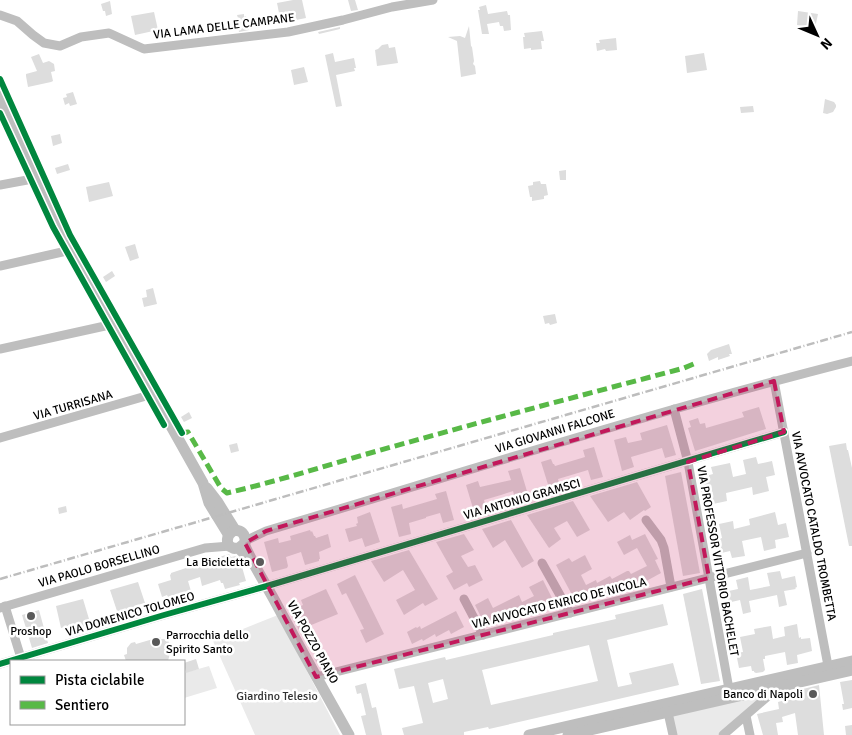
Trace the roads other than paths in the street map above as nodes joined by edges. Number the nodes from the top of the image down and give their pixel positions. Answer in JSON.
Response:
{"nodes":[{"id":1,"x":433,"y":0,"type":"edge"},
{"id":2,"x":0,"y":15,"type":"edge"},
{"id":3,"x":0,"y":96,"type":"edge"},
{"id":4,"x":38,"y":178,"type":"junction"},
{"id":5,"x":0,"y":185,"type":"edge"},
{"id":6,"x":72,"y":250,"type":"junction"},
{"id":7,"x":0,"y":266,"type":"edge"},
{"id":8,"x":114,"y":324,"type":"junction"},
{"id":9,"x":0,"y":349,"type":"edge"},
{"id":10,"x":852,"y":361,"type":"edge"},
{"id":11,"x":774,"y":381,"type":"junction"},
{"id":12,"x":153,"y":394,"type":"junction"},
{"id":13,"x":674,"y":409,"type":"junction"},
{"id":14,"x":784,"y":432,"type":"junction"},
{"id":15,"x":0,"y":438,"type":"edge"},
{"id":16,"x":688,"y":462,"type":"junction"},
{"id":17,"x":646,"y":520,"type":"dead end"},
{"id":18,"x":236,"y":539,"type":"junction"},
{"id":19,"x":807,"y":553,"type":"junction"},
{"id":20,"x":542,"y":563,"type":"dead end"},
{"id":21,"x":708,"y":578,"type":"junction"},
{"id":22,"x":267,"y":586,"type":"junction"},
{"id":23,"x":671,"y":588,"type":"junction"},
{"id":24,"x":464,"y":599,"type":"dead end"},
{"id":25,"x":3,"y":607,"type":"edge"},
{"id":26,"x":570,"y":613,"type":"junction"},
{"id":27,"x":483,"y":635,"type":"junction"},
{"id":28,"x":21,"y":658,"type":"junction"},
{"id":29,"x":14,"y":660,"type":"edge"},
{"id":30,"x":852,"y":661,"type":"edge"},
{"id":31,"x":852,"y":670,"type":"edge"},
{"id":32,"x":829,"y":671,"type":"junction"},
{"id":33,"x":316,"y":677,"type":"junction"},
{"id":34,"x":772,"y":688,"type":"junction"},
{"id":35,"x":729,"y":689,"type":"junction"},
{"id":36,"x":669,"y":707,"type":"junction"},
{"id":37,"x":746,"y":716,"type":"junction"},
{"id":38,"x":349,"y":735,"type":"edge"},
{"id":39,"x":529,"y":735,"type":"edge"},
{"id":40,"x":568,"y":735,"type":"edge"},
{"id":41,"x":674,"y":735,"type":"edge"},
{"id":42,"x":723,"y":735,"type":"edge"},
{"id":43,"x":750,"y":735,"type":"edge"}],
"edges":[{"from":1,"to":2,"type":"street","name":"VIA LAMA DELLE CAMPANE"},
{"from":3,"to":4,"type":"street","name":"VIA POZZO PIANO"},
{"from":4,"to":5,"type":"street"},
{"from":4,"to":6,"type":"street","name":"VIA POZZO PIANO"},
{"from":6,"to":7,"type":"street"},
{"from":6,"to":8,"type":"street","name":"VIA POZZO PIANO"},
{"from":8,"to":9,"type":"street"},
{"from":8,"to":12,"type":"street","name":"VIA POZZO PIANO"},
{"from":10,"to":11,"type":"street","name":"VIA GIOVANNI FALCONE"},
{"from":11,"to":13,"type":"street","name":"VIA GIOVANNI FALCONE"},
{"from":11,"to":14,"type":"street","name":"VIA AVVOCATO CATALDO TROMBETTA"},
{"from":12,"to":15,"type":"street","name":"VIA TURRISANA"},
{"from":12,"to":18,"type":"street","name":"VIA POZZO PIANO"},
{"from":13,"to":16,"type":"street","name":"VIA PROFESSOR VITTORIO BACHELET"},
{"from":13,"to":18,"type":"street","name":"VIA GIOVANNI FALCONE"},
{"from":14,"to":16,"type":"street","name":"VIA ANTONIO GRAMSCI"},
{"from":14,"to":19,"type":"street","name":"VIA AVVOCATO CATALDO TROMBETTA"},
{"from":16,"to":21,"type":"street","name":"VIA PROFESSOR VITTORIO BACHELET"},
{"from":16,"to":22,"type":"street","name":"VIA ANTONIO GRAMSCI"},
{"from":17,"to":23,"type":"street"},
{"from":18,"to":22,"type":"street","name":"VIA POZZO PIANO"},
{"from":18,"to":25,"type":"street","name":"VIA PAOLO BORSELLINO"},
{"from":19,"to":21,"type":"street","name":"VIA AVVOCATO ENRICO DE NICOLA"},
{"from":19,"to":32,"type":"street","name":"VIA AVVOCATO CATALDO TROMBETTA"},
{"from":20,"to":26,"type":"street"},
{"from":21,"to":23,"type":"street","name":"VIA AVVOCATO ENRICO DE NICOLA"},
{"from":21,"to":35,"type":"street","name":"VIA PROFESSOR VITTORIO BACHELET"},
{"from":22,"to":28,"type":"street","name":"VIA DOMENICO TOLOMEO"},
{"from":22,"to":33,"type":"street","name":"VIA POZZO PIANO"},
{"from":23,"to":26,"type":"street","name":"VIA AVVOCATO ENRICO DE NICOLA"},
{"from":24,"to":27,"type":"street"},
{"from":25,"to":28,"type":"street"},
{"from":26,"to":27,"type":"street","name":"VIA AVVOCATO ENRICO DE NICOLA"},
{"from":27,"to":33,"type":"street","name":"VIA AVVOCATO ENRICO DE NICOLA"},
{"from":28,"to":29,"type":"street","name":"VIA DOMENICO TOLOMEO"},
{"from":30,"to":32,"type":"street"},
{"from":31,"to":32,"type":"street"},
{"from":32,"to":34,"type":"street"},
{"from":32,"to":35,"type":"street"},
{"from":33,"to":38,"type":"street","name":"VIA POZZO PIANO"},
{"from":34,"to":36,"type":"street"},
{"from":34,"to":37,"type":"street"},
{"from":35,"to":36,"type":"street"},
{"from":36,"to":39,"type":"street"},
{"from":36,"to":40,"type":"street"},
{"from":36,"to":41,"type":"street"},
{"from":37,"to":42,"type":"street"},
{"from":37,"to":43,"type":"street"}]}
